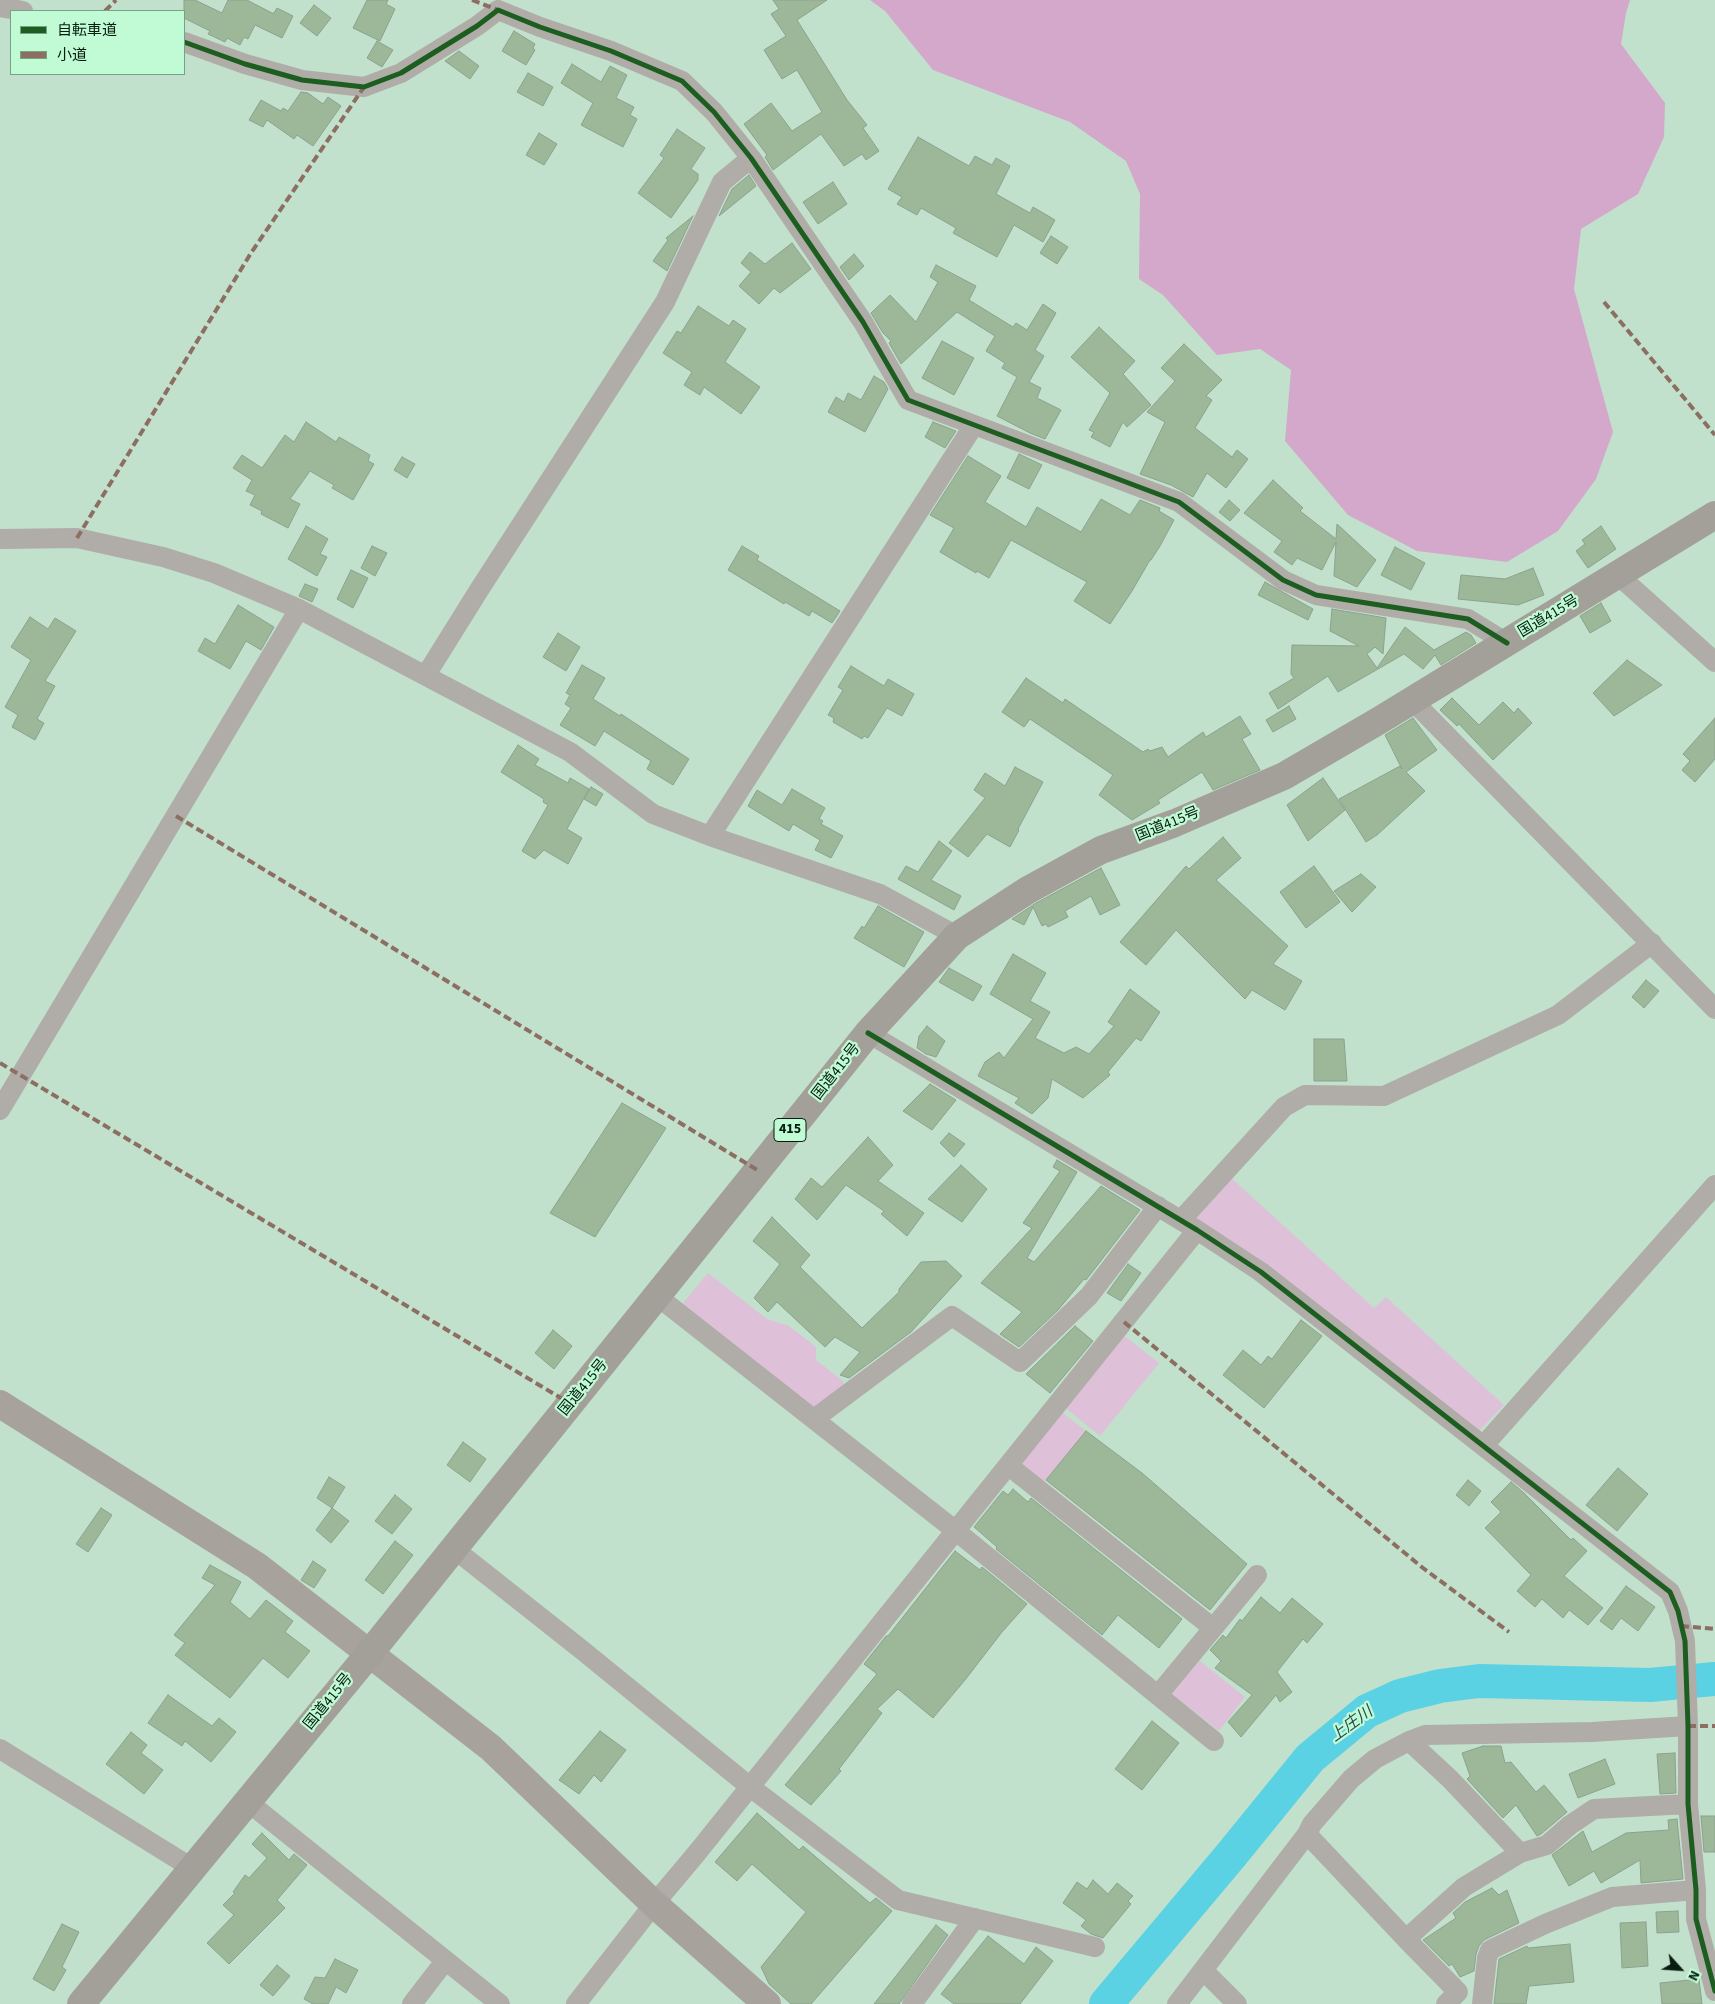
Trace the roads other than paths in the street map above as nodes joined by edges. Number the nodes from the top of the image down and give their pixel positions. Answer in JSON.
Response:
{"nodes":[{"id":1,"x":0,"y":7,"type":"edge"},
{"id":2,"x":17,"y":10,"type":"edge"},
{"id":3,"x":185,"y":42,"type":"edge"},
{"id":4,"x":751,"y":158,"type":"junction"},
{"id":5,"x":974,"y":425,"type":"junction"},
{"id":6,"x":1715,"y":515,"type":"edge"},
{"id":7,"x":0,"y":539,"type":"edge"},
{"id":8,"x":1618,"y":575,"type":"junction"},
{"id":9,"x":299,"y":609,"type":"junction"},
{"id":10,"x":1507,"y":643,"type":"junction"},
{"id":11,"x":1715,"y":662,"type":"edge"},
{"id":12,"x":426,"y":675,"type":"junction"},
{"id":13,"x":1412,"y":700,"type":"junction"},
{"id":14,"x":710,"y":836,"type":"junction"},
{"id":15,"x":957,"y":936,"type":"junction"},
{"id":16,"x":1652,"y":943,"type":"junction"},
{"id":17,"x":1715,"y":1009,"type":"edge"},
{"id":18,"x":868,"y":1033,"type":"junction"},
{"id":19,"x":0,"y":1110,"type":"edge"},
{"id":20,"x":1715,"y":1186,"type":"edge"},
{"id":21,"x":1158,"y":1206,"type":"junction"},
{"id":22,"x":1189,"y":1225,"type":"junction"},
{"id":23,"x":657,"y":1296,"type":"junction"},
{"id":24,"x":0,"y":1404,"type":"edge"},
{"id":25,"x":814,"y":1419,"type":"junction"},
{"id":26,"x":1484,"y":1445,"type":"junction"},
{"id":27,"x":1009,"y":1466,"type":"junction"},
{"id":28,"x":956,"y":1531,"type":"junction"},
{"id":29,"x":453,"y":1548,"type":"junction"},
{"id":30,"x":1257,"y":1575,"type":"dead end"},
{"id":31,"x":1213,"y":1628,"type":"junction"},
{"id":32,"x":369,"y":1654,"type":"junction"},
{"id":33,"x":1158,"y":1695,"type":"junction"},
{"id":34,"x":1688,"y":1726,"type":"junction"},
{"id":35,"x":1214,"y":1741,"type":"dead end"},
{"id":36,"x":1409,"y":1741,"type":"junction"},
{"id":37,"x":0,"y":1750,"type":"edge"},
{"id":38,"x":750,"y":1786,"type":"junction"},
{"id":39,"x":248,"y":1802,"type":"junction"},
{"id":40,"x":1688,"y":1804,"type":"junction"},
{"id":41,"x":1307,"y":1834,"type":"junction"},
{"id":42,"x":1520,"y":1853,"type":"junction"},
{"id":43,"x":192,"y":1868,"type":"junction"},
{"id":44,"x":1696,"y":1890,"type":"junction"},
{"id":45,"x":654,"y":1904,"type":"junction"},
{"id":46,"x":975,"y":1918,"type":"junction"},
{"id":47,"x":1406,"y":1939,"type":"junction"},
{"id":48,"x":1095,"y":1947,"type":"dead end"},
{"id":49,"x":445,"y":1961,"type":"junction"},
{"id":50,"x":1203,"y":1970,"type":"junction"},
{"id":51,"x":1715,"y":1992,"type":"edge"},
{"id":52,"x":1458,"y":2000,"type":"edge"},
{"id":53,"x":81,"y":2004,"type":"edge"},
{"id":54,"x":412,"y":2004,"type":"edge"},
{"id":55,"x":500,"y":2004,"type":"edge"},
{"id":56,"x":576,"y":2004,"type":"edge"},
{"id":57,"x":767,"y":2004,"type":"edge"},
{"id":58,"x":912,"y":2004,"type":"edge"},
{"id":59,"x":1177,"y":2004,"type":"edge"},
{"id":60,"x":1237,"y":2004,"type":"edge"},
{"id":61,"x":1482,"y":2004,"type":"edge"}],
"edges":[{"from":1,"to":2,"type":"street"},
{"from":3,"to":4,"type":"street"},
{"from":4,"to":5,"type":"street"},
{"from":4,"to":12,"type":"street"},
{"from":5,"to":10,"type":"street"},
{"from":5,"to":14,"type":"street"},
{"from":6,"to":8,"type":"highway","name":"国道415号","number":"415"},
{"from":7,"to":9,"type":"street"},
{"from":8,"to":10,"type":"highway","name":"国道415号","number":"415"},
{"from":8,"to":11,"type":"street"},
{"from":9,"to":12,"type":"street"},
{"from":9,"to":19,"type":"street"},
{"from":10,"to":13,"type":"highway","name":"国道415号","number":"415"},
{"from":12,"to":14,"type":"street"},
{"from":13,"to":15,"type":"highway","name":"国道415号","number":"415"},
{"from":13,"to":16,"type":"street"},
{"from":14,"to":15,"type":"street"},
{"from":15,"to":18,"type":"highway","name":"国道415号","number":"415"},
{"from":16,"to":17,"type":"street"},
{"from":16,"to":22,"type":"street"},
{"from":18,"to":21,"type":"street"},
{"from":18,"to":23,"type":"highway","name":"国道415号","number":"415"},
{"from":20,"to":26,"type":"street"},
{"from":21,"to":22,"type":"street"},
{"from":21,"to":25,"type":"street"},
{"from":22,"to":26,"type":"street"},
{"from":22,"to":27,"type":"street"},
{"from":23,"to":25,"type":"street"},
{"from":23,"to":29,"type":"highway","name":"国道415号","number":"415"},
{"from":24,"to":32,"type":"street"},
{"from":25,"to":28,"type":"street"},
{"from":26,"to":34,"type":"street"},
{"from":27,"to":28,"type":"street"},
{"from":27,"to":31,"type":"street"},
{"from":28,"to":33,"type":"street"},
{"from":28,"to":38,"type":"street"},
{"from":29,"to":32,"type":"highway","name":"国道415号","number":"415"},
{"from":29,"to":38,"type":"street"},
{"from":30,"to":31,"type":"street"},
{"from":31,"to":33,"type":"street"},
{"from":32,"to":39,"type":"highway","name":"国道415号","number":"415"},
{"from":32,"to":45,"type":"street"},
{"from":33,"to":35,"type":"street"},
{"from":34,"to":36,"type":"street"},
{"from":34,"to":40,"type":"street"},
{"from":36,"to":41,"type":"street"},
{"from":36,"to":42,"type":"street"},
{"from":37,"to":43,"type":"street"},
{"from":38,"to":45,"type":"street"},
{"from":38,"to":46,"type":"street"},
{"from":39,"to":43,"type":"highway","name":"国道415号","number":"415"},
{"from":39,"to":49,"type":"street"},
{"from":40,"to":42,"type":"street"},
{"from":40,"to":44,"type":"street"},
{"from":41,"to":47,"type":"street"},
{"from":41,"to":50,"type":"street"},
{"from":42,"to":47,"type":"street"},
{"from":43,"to":53,"type":"highway","name":"国道415号","number":"415"},
{"from":44,"to":51,"type":"street"},
{"from":44,"to":61,"type":"street"},
{"from":45,"to":56,"type":"street"},
{"from":45,"to":57,"type":"street"},
{"from":46,"to":48,"type":"street"},
{"from":46,"to":58,"type":"street"},
{"from":47,"to":52,"type":"street"},
{"from":49,"to":54,"type":"street"},
{"from":49,"to":55,"type":"street"},
{"from":50,"to":59,"type":"street"},
{"from":50,"to":60,"type":"street"}]}
